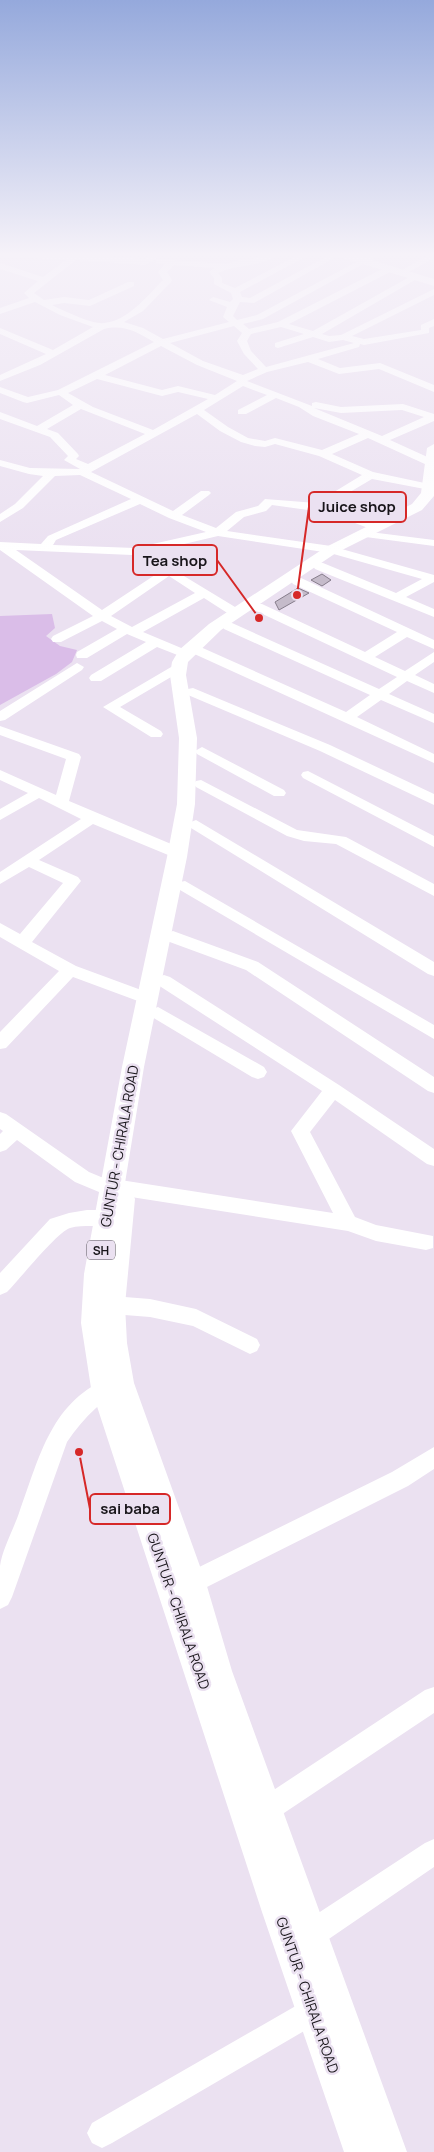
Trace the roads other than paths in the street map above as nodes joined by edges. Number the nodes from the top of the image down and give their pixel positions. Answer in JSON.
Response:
{"nodes":[{"id":1,"x":49,"y":352,"type":"edge"},
{"id":2,"x":56,"y":352,"type":"edge"},
{"id":3,"x":141,"y":352,"type":"edge"},
{"id":4,"x":180,"y":352,"type":"edge"},
{"id":5,"x":247,"y":352,"type":"edge"},
{"id":6,"x":330,"y":352,"type":"edge"},
{"id":7,"x":53,"y":354,"type":"junction"},
{"id":8,"x":309,"y":359,"type":"junction"},
{"id":9,"x":264,"y":370,"type":"junction"},
{"id":10,"x":96,"y":376,"type":"junction"},
{"id":11,"x":434,"y":376,"type":"edge"},
{"id":12,"x":0,"y":378,"type":"edge"},
{"id":13,"x":411,"y":379,"type":"junction"},
{"id":14,"x":243,"y":380,"type":"junction"},
{"id":15,"x":434,"y":389,"type":"edge"},
{"id":16,"x":0,"y":390,"type":"edge"},
{"id":17,"x":61,"y":392,"type":"junction"},
{"id":18,"x":276,"y":394,"type":"junction"},
{"id":19,"x":216,"y":398,"type":"junction"},
{"id":20,"x":81,"y":405,"type":"junction"},
{"id":21,"x":303,"y":405,"type":"junction"},
{"id":22,"x":34,"y":407,"type":"junction"},
{"id":23,"x":196,"y":410,"type":"junction"},
{"id":24,"x":242,"y":412,"type":"dead end"},
{"id":25,"x":0,"y":415,"type":"edge"},
{"id":26,"x":433,"y":417,"type":"edge"},
{"id":27,"x":21,"y":423,"type":"junction"},
{"id":28,"x":38,"y":430,"type":"junction"},
{"id":29,"x":290,"y":430,"type":"dead end"},
{"id":30,"x":152,"y":433,"type":"junction"},
{"id":31,"x":368,"y":434,"type":"junction"},
{"id":32,"x":382,"y":440,"type":"junction"},
{"id":33,"x":275,"y":441,"type":"junction"},
{"id":34,"x":322,"y":454,"type":"junction"},
{"id":35,"x":0,"y":462,"type":"edge"},
{"id":36,"x":85,"y":470,"type":"junction"},
{"id":37,"x":52,"y":473,"type":"junction"},
{"id":38,"x":370,"y":475,"type":"junction"},
{"id":39,"x":432,"y":475,"type":"edge"},
{"id":40,"x":206,"y":493,"type":"dead end"},
{"id":41,"x":141,"y":499,"type":"junction"},
{"id":42,"x":319,"y":506,"type":"junction"},
{"id":43,"x":173,"y":516,"type":"junction"},
{"id":44,"x":0,"y":520,"type":"edge"},
{"id":45,"x":218,"y":533,"type":"junction"},
{"id":46,"x":370,"y":533,"type":"junction"},
{"id":47,"x":434,"y":543,"type":"edge"},
{"id":48,"x":1,"y":545,"type":"edge"},
{"id":49,"x":44,"y":547,"type":"junction"},
{"id":50,"x":135,"y":552,"type":"junction"},
{"id":51,"x":330,"y":556,"type":"junction"},
{"id":52,"x":169,"y":571,"type":"junction"},
{"id":53,"x":297,"y":581,"type":"junction"},
{"id":54,"x":422,"y":584,"type":"junction"},
{"id":55,"x":434,"y":589,"type":"edge"},
{"id":56,"x":204,"y":593,"type":"junction"},
{"id":57,"x":396,"y":598,"type":"junction"},
{"id":58,"x":434,"y":613,"type":"edge"},
{"id":59,"x":241,"y":615,"type":"junction"},
{"id":60,"x":102,"y":616,"type":"junction"},
{"id":61,"x":130,"y":631,"type":"junction"},
{"id":62,"x":406,"y":632,"type":"junction"},
{"id":63,"x":57,"y":639,"type":"dead end"},
{"id":64,"x":156,"y":642,"type":"junction"},
{"id":65,"x":434,"y":645,"type":"edge"},
{"id":66,"x":188,"y":655,"type":"junction"},
{"id":67,"x":434,"y":656,"type":"edge"},
{"id":68,"x":364,"y":658,"type":"junction"},
{"id":69,"x":405,"y":675,"type":"junction"},
{"id":70,"x":96,"y":678,"type":"dead end"},
{"id":71,"x":434,"y":689,"type":"edge"},
{"id":72,"x":193,"y":692,"type":"junction"},
{"id":73,"x":380,"y":694,"type":"junction"},
{"id":74,"x":0,"y":717,"type":"edge"},
{"id":75,"x":347,"y":718,"type":"junction"},
{"id":76,"x":434,"y":719,"type":"edge"},
{"id":77,"x":0,"y":730,"type":"edge"},
{"id":78,"x":156,"y":734,"type":"dead end"},
{"id":79,"x":202,"y":751,"type":"junction"},
{"id":80,"x":434,"y":759,"type":"edge"},
{"id":81,"x":0,"y":774,"type":"edge"},
{"id":82,"x":308,"y":775,"type":"dead end"},
{"id":83,"x":201,"y":784,"type":"junction"},
{"id":84,"x":38,"y":792,"type":"junction"},
{"id":85,"x":278,"y":793,"type":"dead end"},
{"id":86,"x":434,"y":800,"type":"edge"},
{"id":87,"x":61,"y":803,"type":"junction"},
{"id":88,"x":0,"y":815,"type":"edge"},
{"id":89,"x":92,"y":818,"type":"junction"},
{"id":90,"x":196,"y":825,"type":"junction"},
{"id":91,"x":434,"y":842,"type":"edge"},
{"id":92,"x":178,"y":854,"type":"junction"},
{"id":93,"x":28,"y":861,"type":"junction"},
{"id":94,"x":0,"y":879,"type":"edge"},
{"id":95,"x":185,"y":886,"type":"junction"},
{"id":96,"x":434,"y":891,"type":"edge"},
{"id":97,"x":0,"y":929,"type":"edge"},
{"id":98,"x":173,"y":937,"type":"junction"},
{"id":99,"x":22,"y":942,"type":"junction"},
{"id":100,"x":70,"y":970,"type":"junction"},
{"id":101,"x":434,"y":970,"type":"edge"},
{"id":102,"x":164,"y":981,"type":"junction"},
{"id":103,"x":152,"y":1006,"type":"junction"},
{"id":104,"x":434,"y":1033,"type":"edge"},
{"id":105,"x":0,"y":1043,"type":"edge"},
{"id":106,"x":258,"y":1072,"type":"dead end"},
{"id":107,"x":434,"y":1086,"type":"edge"},
{"id":108,"x":333,"y":1090,"type":"junction"},
{"id":109,"x":0,"y":1119,"type":"edge"},
{"id":110,"x":15,"y":1131,"type":"junction"},
{"id":111,"x":0,"y":1145,"type":"edge"},
{"id":112,"x":434,"y":1159,"type":"edge"},
{"id":113,"x":118,"y":1187,"type":"junction"},
{"id":114,"x":106,"y":1218,"type":"junction"},
{"id":115,"x":348,"y":1223,"type":"junction"},
{"id":116,"x":426,"y":1242,"type":"dead end"},
{"id":117,"x":4,"y":1277,"type":"edge"},
{"id":118,"x":112,"y":1305,"type":"junction"},
{"id":119,"x":250,"y":1345,"type":"dead end"},
{"id":120,"x":112,"y":1386,"type":"junction"},
{"id":121,"x":434,"y":1457,"type":"edge"},
{"id":122,"x":191,"y":1583,"type":"junction"},
{"id":123,"x":0,"y":1597,"type":"edge"},
{"id":124,"x":434,"y":1699,"type":"edge"},
{"id":125,"x":266,"y":1810,"type":"junction"},
{"id":126,"x":434,"y":1852,"type":"edge"},
{"id":127,"x":310,"y":1935,"type":"junction"},
{"id":128,"x":313,"y":2010,"type":"junction"},
{"id":129,"x":102,"y":2133,"type":"dead end"},
{"id":130,"x":363,"y":2152,"type":"edge"},
{"id":131,"x":388,"y":2152,"type":"edge"}],
"edges":[{"from":1,"to":7,"type":"street"},
{"from":2,"to":7,"type":"street"},
{"from":3,"to":10,"type":"street"},
{"from":4,"to":14,"type":"street"},
{"from":5,"to":9,"type":"street"},
{"from":6,"to":8,"type":"street"},
{"from":7,"to":12,"type":"street"},
{"from":8,"to":9,"type":"street"},
{"from":8,"to":13,"type":"street"},
{"from":9,"to":14,"type":"street"},
{"from":10,"to":17,"type":"street"},
{"from":10,"to":19,"type":"street"},
{"from":11,"to":13,"type":"street"},
{"from":13,"to":15,"type":"street"},
{"from":14,"to":18,"type":"street"},
{"from":14,"to":19,"type":"street"},
{"from":16,"to":22,"type":"street"},
{"from":17,"to":20,"type":"street"},
{"from":17,"to":22,"type":"street"},
{"from":18,"to":21,"type":"street"},
{"from":18,"to":24,"type":"street"},
{"from":19,"to":23,"type":"street"},
{"from":20,"to":28,"type":"street"},
{"from":20,"to":30,"type":"street"},
{"from":21,"to":26,"type":"street"},
{"from":21,"to":31,"type":"street"},
{"from":22,"to":27,"type":"street"},
{"from":23,"to":30,"type":"street"},
{"from":23,"to":33,"type":"street"},
{"from":25,"to":27,"type":"street"},
{"from":26,"to":32,"type":"street"},
{"from":27,"to":28,"type":"street"},
{"from":28,"to":36,"type":"street"},
{"from":29,"to":33,"type":"street"},
{"from":30,"to":36,"type":"street"},
{"from":31,"to":32,"type":"street"},
{"from":31,"to":34,"type":"street"},
{"from":32,"to":39,"type":"street"},
{"from":33,"to":34,"type":"street"},
{"from":34,"to":38,"type":"street"},
{"from":35,"to":37,"type":"street"},
{"from":36,"to":37,"type":"street"},
{"from":36,"to":41,"type":"street"},
{"from":37,"to":44,"type":"street"},
{"from":38,"to":39,"type":"street"},
{"from":38,"to":42,"type":"street"},
{"from":39,"to":46,"type":"main road","name":"GUNTUR - CHIRALA ROAD","number":"SH"},
{"from":40,"to":43,"type":"street"},
{"from":41,"to":43,"type":"street"},
{"from":41,"to":49,"type":"street"},
{"from":42,"to":45,"type":"street"},
{"from":42,"to":46,"type":"street"},
{"from":43,"to":45,"type":"street"},
{"from":45,"to":50,"type":"street"},
{"from":45,"to":51,"type":"street"},
{"from":46,"to":47,"type":"street"},
{"from":46,"to":51,"type":"main road","name":"GUNTUR - CHIRALA ROAD","number":"SH"},
{"from":48,"to":49,"type":"street"},
{"from":48,"to":60,"type":"street"},
{"from":49,"to":50,"type":"street"},
{"from":50,"to":52,"type":"street"},
{"from":51,"to":53,"type":"main road","name":"GUNTUR - CHIRALA ROAD","number":"SH"},
{"from":51,"to":54,"type":"street"},
{"from":51,"to":57,"type":"street"},
{"from":51,"to":59,"type":"main road","name":"GUNTUR - CHIRALA ROAD","number":"SH"},
{"from":52,"to":56,"type":"street"},
{"from":52,"to":60,"type":"street"},
{"from":53,"to":59,"type":"main road","name":"GUNTUR - CHIRALA ROAD","number":"SH"},
{"from":53,"to":62,"type":"street"},
{"from":54,"to":55,"type":"street"},
{"from":54,"to":57,"type":"street"},
{"from":56,"to":59,"type":"street"},
{"from":56,"to":61,"type":"street"},
{"from":57,"to":58,"type":"street"},
{"from":59,"to":66,"type":"main road","name":"GUNTUR - CHIRALA ROAD","number":"SH"},
{"from":59,"to":68,"type":"street"},
{"from":59,"to":73,"type":"street"},
{"from":60,"to":61,"type":"street"},
{"from":60,"to":63,"type":"street"},
{"from":61,"to":64,"type":"street"},
{"from":61,"to":74,"type":"street"},
{"from":62,"to":65,"type":"street"},
{"from":62,"to":68,"type":"street"},
{"from":64,"to":66,"type":"street"},
{"from":64,"to":70,"type":"street"},
{"from":66,"to":72,"type":"main road","name":"GUNTUR - CHIRALA ROAD","number":"SH"},
{"from":66,"to":75,"type":"street"},
{"from":66,"to":78,"type":"street"},
{"from":66,"to":92,"type":"main road","name":"GUNTUR - CHIRALA ROAD","number":"SH"},
{"from":67,"to":69,"type":"street"},
{"from":68,"to":69,"type":"street"},
{"from":69,"to":71,"type":"street"},
{"from":69,"to":73,"type":"street"},
{"from":72,"to":79,"type":"main road","name":"GUNTUR - CHIRALA ROAD","number":"SH"},
{"from":72,"to":86,"type":"street"},
{"from":73,"to":75,"type":"street"},
{"from":73,"to":76,"type":"street"},
{"from":75,"to":80,"type":"street"},
{"from":77,"to":87,"type":"street"},
{"from":79,"to":83,"type":"main road","name":"GUNTUR - CHIRALA ROAD","number":"SH"},
{"from":79,"to":85,"type":"street"},
{"from":81,"to":84,"type":"street"},
{"from":82,"to":91,"type":"street"},
{"from":83,"to":90,"type":"main road","name":"GUNTUR - CHIRALA ROAD","number":"SH"},
{"from":83,"to":96,"type":"street"},
{"from":84,"to":87,"type":"street"},
{"from":84,"to":88,"type":"street"},
{"from":87,"to":89,"type":"street"},
{"from":89,"to":92,"type":"street"},
{"from":89,"to":93,"type":"street"},
{"from":90,"to":95,"type":"main road","name":"GUNTUR - CHIRALA ROAD","number":"SH"},
{"from":90,"to":101,"type":"street"},
{"from":92,"to":103,"type":"main road","name":"GUNTUR - CHIRALA ROAD","number":"SH"},
{"from":93,"to":94,"type":"street"},
{"from":93,"to":99,"type":"street"},
{"from":95,"to":98,"type":"main road","name":"GUNTUR - CHIRALA ROAD","number":"SH"},
{"from":95,"to":104,"type":"street"},
{"from":97,"to":99,"type":"street"},
{"from":98,"to":102,"type":"main road","name":"GUNTUR - CHIRALA ROAD","number":"SH"},
{"from":98,"to":107,"type":"street"},
{"from":99,"to":100,"type":"street"},
{"from":100,"to":103,"type":"street"},
{"from":100,"to":105,"type":"street"},
{"from":102,"to":103,"type":"main road","name":"GUNTUR - CHIRALA ROAD","number":"SH"},
{"from":102,"to":108,"type":"street"},
{"from":103,"to":106,"type":"street"},
{"from":103,"to":113,"type":"main road","name":"GUNTUR - CHIRALA ROAD","number":"SH"},
{"from":108,"to":112,"type":"street"},
{"from":108,"to":115,"type":"street"},
{"from":109,"to":110,"type":"street"},
{"from":110,"to":111,"type":"street"},
{"from":110,"to":113,"type":"street"},
{"from":113,"to":114,"type":"main road","name":"GUNTUR - CHIRALA ROAD","number":"SH"},
{"from":113,"to":115,"type":"street"},
{"from":113,"to":118,"type":"main road","name":"GUNTUR - CHIRALA ROAD","number":"SH"},
{"from":114,"to":117,"type":"street"},
{"from":114,"to":120,"type":"main road","name":"GUNTUR - CHIRALA ROAD","number":"SH"},
{"from":115,"to":116,"type":"street"},
{"from":118,"to":119,"type":"street"},
{"from":118,"to":120,"type":"main road","name":"GUNTUR - CHIRALA ROAD","number":"SH"},
{"from":120,"to":122,"type":"main road","name":"GUNTUR - CHIRALA ROAD","number":"SH"},
{"from":120,"to":123,"type":"street"},
{"from":120,"to":128,"type":"main road","name":"GUNTUR - CHIRALA ROAD","number":"SH"},
{"from":121,"to":122,"type":"street"},
{"from":122,"to":125,"type":"main road","name":"GUNTUR - CHIRALA ROAD","number":"SH"},
{"from":124,"to":125,"type":"street"},
{"from":125,"to":127,"type":"main road","name":"GUNTUR - CHIRALA ROAD","number":"SH"},
{"from":126,"to":127,"type":"street"},
{"from":127,"to":131,"type":"main road","name":"GUNTUR - CHIRALA ROAD","number":"SH"},
{"from":128,"to":129,"type":"street"},
{"from":128,"to":130,"type":"main road","name":"GUNTUR - CHIRALA ROAD","number":"SH"}]}
